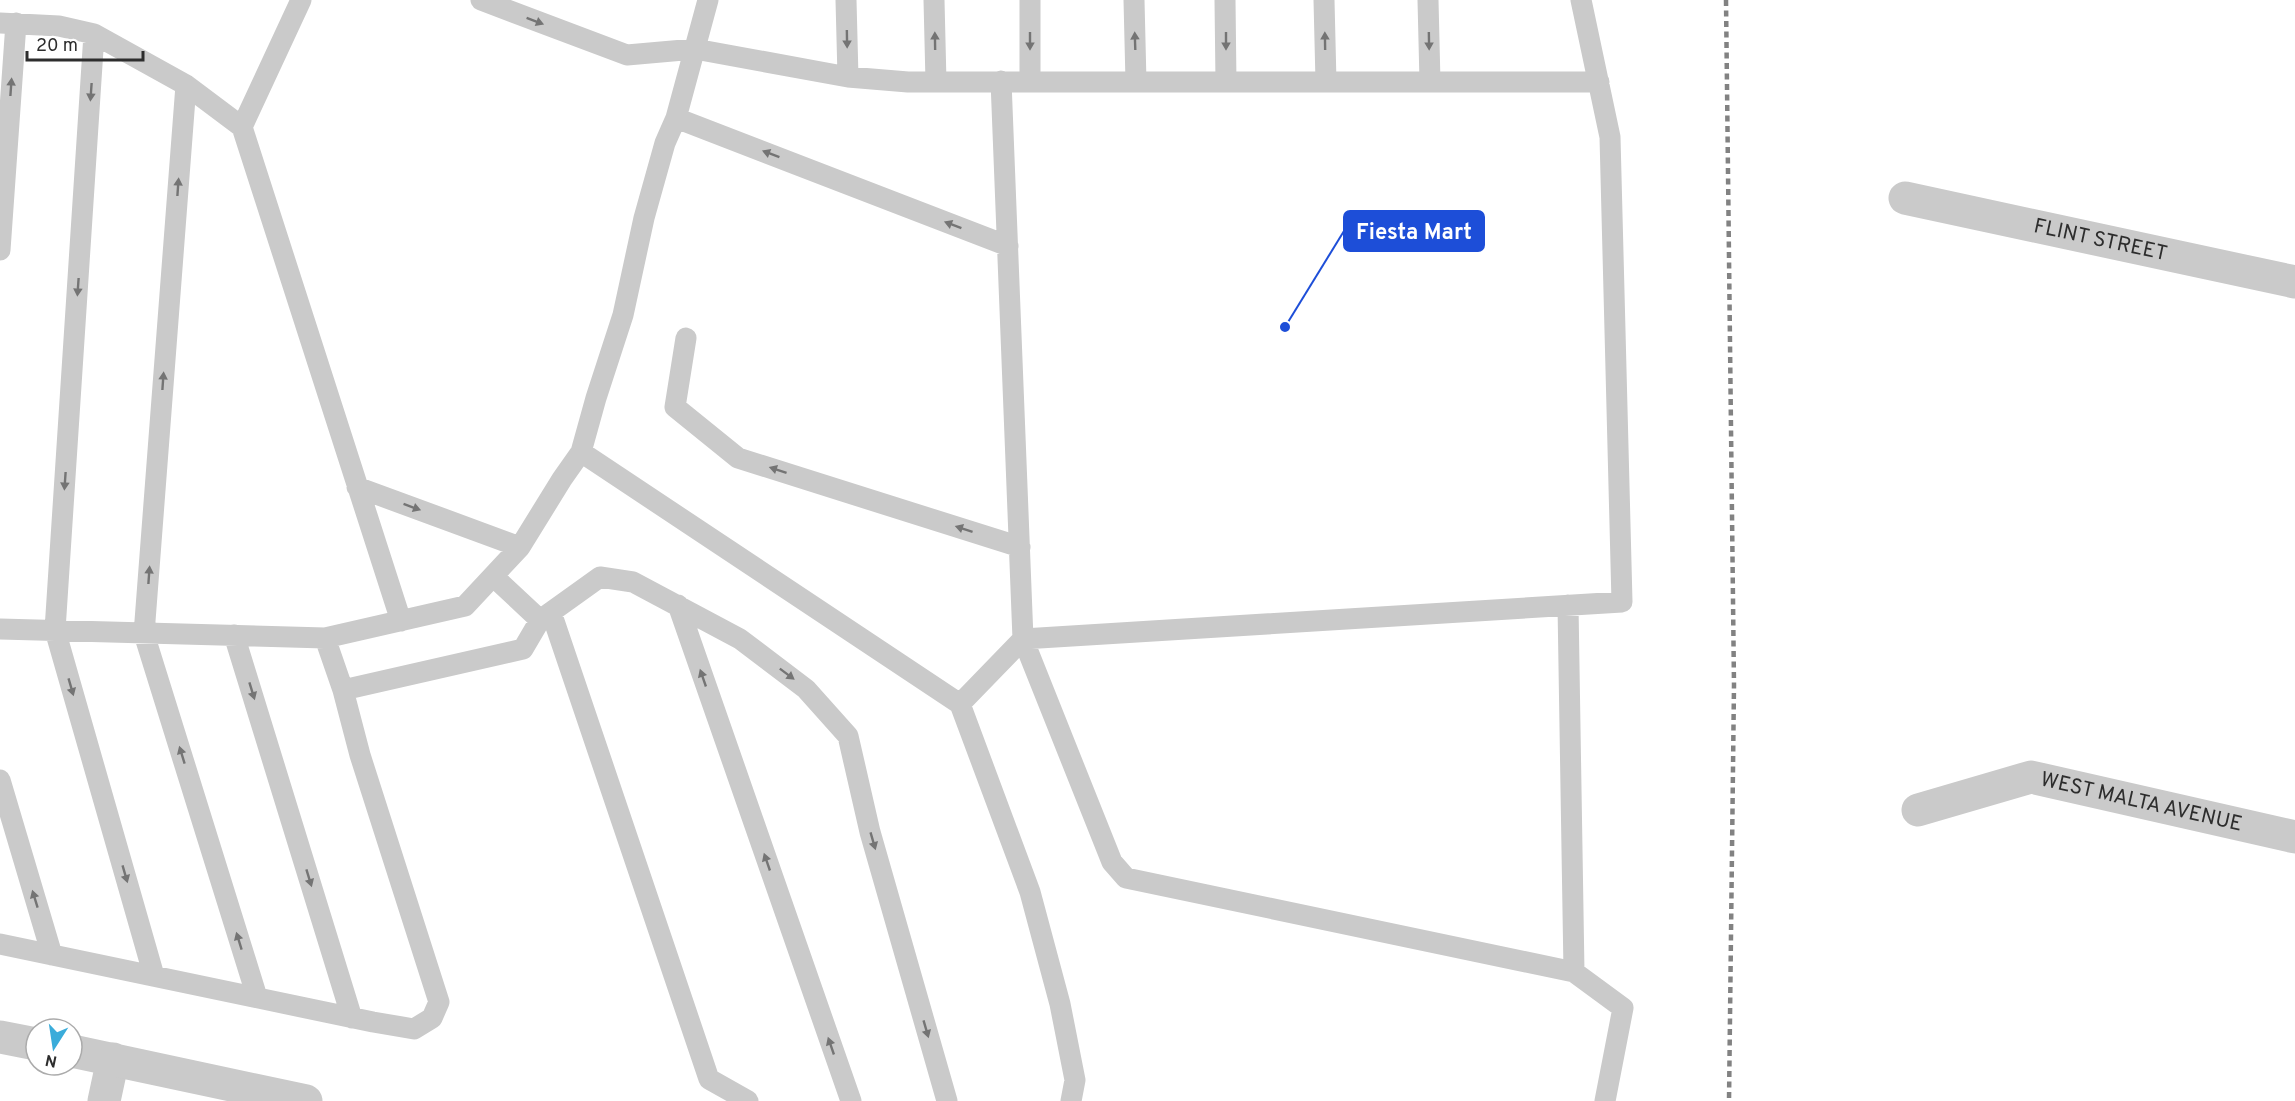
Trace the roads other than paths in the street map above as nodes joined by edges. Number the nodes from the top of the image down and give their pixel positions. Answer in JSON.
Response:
{"nodes":[{"id":1,"x":301,"y":0,"type":"edge"},
{"id":2,"x":481,"y":0,"type":"edge"},
{"id":3,"x":708,"y":0,"type":"edge"},
{"id":4,"x":846,"y":0,"type":"edge"},
{"id":5,"x":934,"y":0,"type":"edge"},
{"id":6,"x":1030,"y":0,"type":"edge"},
{"id":7,"x":1134,"y":0,"type":"edge"},
{"id":8,"x":1225,"y":0,"type":"edge"},
{"id":9,"x":1324,"y":0,"type":"edge"},
{"id":10,"x":1428,"y":0,"type":"edge"},
{"id":11,"x":1581,"y":0,"type":"edge"},
{"id":12,"x":8,"y":23,"type":"edge"},
{"id":13,"x":94,"y":34,"type":"junction"},
{"id":14,"x":695,"y":49,"type":"junction"},
{"id":15,"x":848,"y":78,"type":"junction"},
{"id":16,"x":1001,"y":81,"type":"junction"},
{"id":17,"x":936,"y":82,"type":"junction"},
{"id":18,"x":1030,"y":82,"type":"junction"},
{"id":19,"x":1136,"y":82,"type":"junction"},
{"id":20,"x":1226,"y":82,"type":"junction"},
{"id":21,"x":1326,"y":82,"type":"junction"},
{"id":22,"x":1430,"y":82,"type":"junction"},
{"id":23,"x":1599,"y":82,"type":"junction"},
{"id":24,"x":186,"y":84,"type":"junction"},
{"id":25,"x":676,"y":118,"type":"junction"},
{"id":26,"x":242,"y":127,"type":"junction"},
{"id":27,"x":1905,"y":198,"type":"dead end"},
{"id":28,"x":1008,"y":246,"type":"junction"},
{"id":29,"x":0,"y":250,"type":"edge"},
{"id":30,"x":2295,"y":282,"type":"edge"},
{"id":31,"x":686,"y":339,"type":"dead end"},
{"id":32,"x":581,"y":452,"type":"junction"},
{"id":33,"x":357,"y":487,"type":"junction"},
{"id":34,"x":520,"y":547,"type":"junction"},
{"id":35,"x":1020,"y":547,"type":"junction"},
{"id":36,"x":494,"y":577,"type":"junction"},
{"id":37,"x":678,"y":605,"type":"junction"},
{"id":38,"x":1568,"y":605,"type":"junction"},
{"id":39,"x":546,"y":616,"type":"junction"},
{"id":40,"x":401,"y":621,"type":"junction"},
{"id":41,"x":0,"y":629,"type":"edge"},
{"id":42,"x":55,"y":630,"type":"junction"},
{"id":43,"x":144,"y":634,"type":"junction"},
{"id":44,"x":234,"y":635,"type":"junction"},
{"id":45,"x":325,"y":638,"type":"junction"},
{"id":46,"x":1023,"y":639,"type":"junction"},
{"id":47,"x":343,"y":690,"type":"junction"},
{"id":48,"x":960,"y":704,"type":"junction"},
{"id":49,"x":0,"y":780,"type":"edge"},
{"id":50,"x":1918,"y":810,"type":"dead end"},
{"id":51,"x":2295,"y":837,"type":"edge"},
{"id":52,"x":0,"y":944,"type":"edge"},
{"id":53,"x":52,"y":955,"type":"junction"},
{"id":54,"x":1574,"y":972,"type":"junction"},
{"id":55,"x":154,"y":976,"type":"junction"},
{"id":56,"x":257,"y":997,"type":"junction"},
{"id":57,"x":352,"y":1018,"type":"junction"},
{"id":58,"x":0,"y":1036,"type":"edge"},
{"id":59,"x":24,"y":1041,"type":"edge"},
{"id":60,"x":84,"y":1053,"type":"edge"},
{"id":61,"x":113,"y":1059,"type":"junction"},
{"id":62,"x":104,"y":1101,"type":"edge"},
{"id":63,"x":306,"y":1101,"type":"edge"},
{"id":64,"x":748,"y":1101,"type":"edge"},
{"id":65,"x":851,"y":1101,"type":"edge"},
{"id":66,"x":947,"y":1101,"type":"edge"},
{"id":67,"x":1071,"y":1101,"type":"edge"},
{"id":68,"x":1605,"y":1101,"type":"edge"}],
"edges":[{"from":1,"to":26,"type":"lane"},
{"from":2,"to":14,"type":"lane","one_way":true},
{"from":3,"to":14,"type":"lane"},
{"from":4,"to":15,"type":"lane","one_way":true},
{"from":17,"to":5,"type":"lane","one_way":true},
{"from":6,"to":18,"type":"lane","one_way":true},
{"from":19,"to":7,"type":"lane","one_way":true},
{"from":8,"to":20,"type":"lane","one_way":true},
{"from":21,"to":9,"type":"lane","one_way":true},
{"from":10,"to":22,"type":"lane","one_way":true},
{"from":11,"to":23,"type":"lane"},
{"from":12,"to":13,"type":"lane"},
{"from":29,"to":12,"type":"lane","one_way":true},
{"from":13,"to":24,"type":"lane"},
{"from":13,"to":42,"type":"lane","one_way":true},
{"from":14,"to":15,"type":"lane"},
{"from":14,"to":25,"type":"lane"},
{"from":15,"to":17,"type":"lane"},
{"from":16,"to":17,"type":"lane"},
{"from":16,"to":18,"type":"lane"},
{"from":16,"to":28,"type":"lane"},
{"from":18,"to":19,"type":"lane"},
{"from":19,"to":20,"type":"lane"},
{"from":20,"to":21,"type":"lane"},
{"from":21,"to":22,"type":"lane"},
{"from":22,"to":23,"type":"lane"},
{"from":23,"to":38,"type":"lane"},
{"from":24,"to":26,"type":"lane"},
{"from":43,"to":24,"type":"lane","one_way":true},
{"from":28,"to":25,"type":"lane","one_way":true},
{"from":25,"to":32,"type":"lane"},
{"from":26,"to":33,"type":"lane"},
{"from":27,"to":30,"type":"street","name":"FLINT STREET"},
{"from":28,"to":35,"type":"lane"},
{"from":35,"to":31,"type":"lane","one_way":true},
{"from":32,"to":34,"type":"lane"},
{"from":32,"to":48,"type":"lane"},
{"from":33,"to":34,"type":"lane","one_way":true},
{"from":33,"to":40,"type":"lane"},
{"from":34,"to":36,"type":"lane"},
{"from":35,"to":46,"type":"lane"},
{"from":36,"to":39,"type":"lane"},
{"from":36,"to":40,"type":"lane"},
{"from":37,"to":39,"type":"lane"},
{"from":65,"to":37,"type":"lane","one_way":true},
{"from":37,"to":66,"type":"lane","one_way":true},
{"from":38,"to":46,"type":"lane"},
{"from":38,"to":54,"type":"lane"},
{"from":39,"to":47,"type":"lane"},
{"from":39,"to":64,"type":"lane"},
{"from":40,"to":45,"type":"lane"},
{"from":41,"to":42,"type":"lane"},
{"from":42,"to":43,"type":"lane"},
{"from":42,"to":55,"type":"lane","one_way":true},
{"from":43,"to":44,"type":"lane"},
{"from":56,"to":43,"type":"lane","one_way":true},
{"from":44,"to":45,"type":"lane"},
{"from":44,"to":57,"type":"lane","one_way":true},
{"from":45,"to":47,"type":"lane"},
{"from":46,"to":48,"type":"lane"},
{"from":46,"to":54,"type":"lane"},
{"from":47,"to":57,"type":"lane"},
{"from":48,"to":67,"type":"lane"},
{"from":53,"to":49,"type":"lane","one_way":true},
{"from":50,"to":51,"type":"street","name":"WEST MALTA AVENUE"},
{"from":52,"to":53,"type":"lane"},
{"from":53,"to":55,"type":"lane"},
{"from":54,"to":68,"type":"lane"},
{"from":55,"to":56,"type":"lane"},
{"from":56,"to":57,"type":"lane"},
{"from":58,"to":59,"type":"street"},
{"from":60,"to":61,"type":"street"},
{"from":61,"to":62,"type":"street"},
{"from":61,"to":63,"type":"street"}]}
